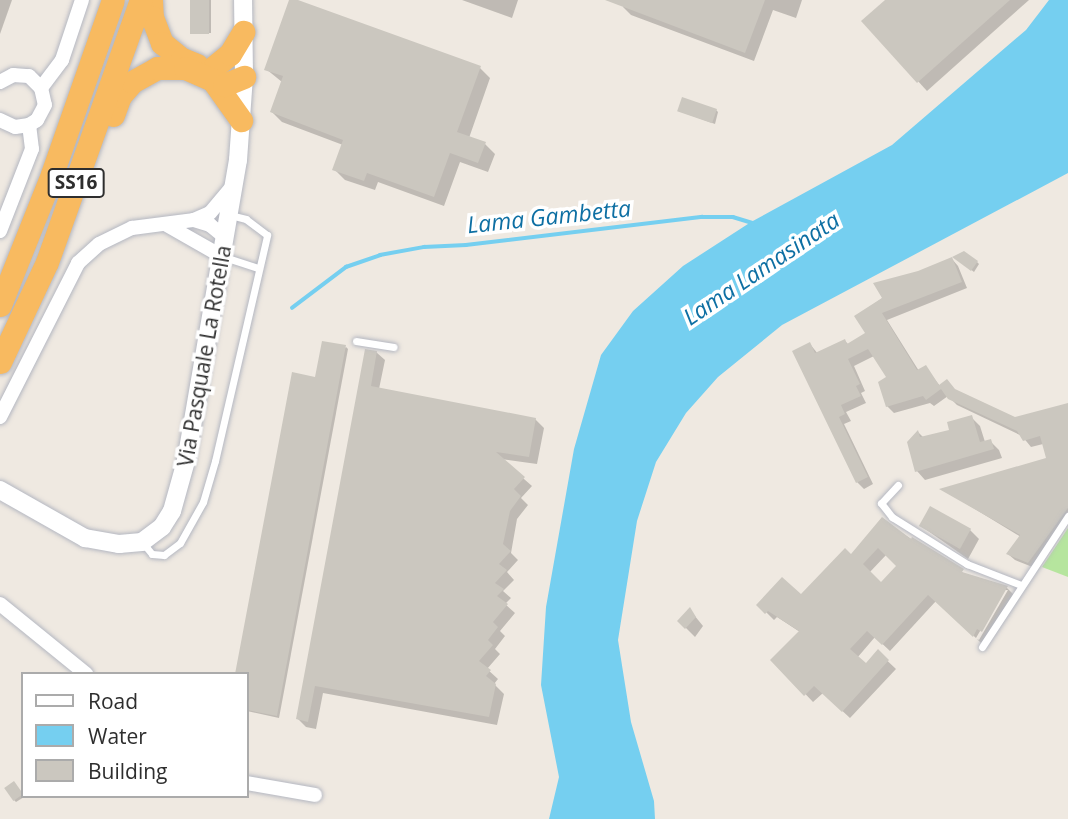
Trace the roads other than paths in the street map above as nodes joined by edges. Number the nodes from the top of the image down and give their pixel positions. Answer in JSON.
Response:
{"nodes":[{"id":1,"x":82,"y":0,"type":"edge"},
{"id":2,"x":113,"y":0,"type":"edge"},
{"id":3,"x":141,"y":0,"type":"edge"},
{"id":4,"x":151,"y":0,"type":"edge"},
{"id":5,"x":243,"y":0,"type":"edge"},
{"id":6,"x":243,"y":32,"type":"junction"},
{"id":7,"x":214,"y":74,"type":"junction"},
{"id":8,"x":244,"y":77,"type":"junction"},
{"id":9,"x":0,"y":82,"type":"edge"},
{"id":10,"x":41,"y":88,"type":"junction"},
{"id":11,"x":241,"y":120,"type":"junction"},
{"id":12,"x":3,"y":124,"type":"edge"},
{"id":13,"x":29,"y":125,"type":"junction"},
{"id":14,"x":84,"y":161,"type":"junction"},
{"id":15,"x":52,"y":174,"type":"junction"},
{"id":16,"x":233,"y":186,"type":"junction"},
{"id":17,"x":230,"y":215,"type":"junction"},
{"id":18,"x":194,"y":220,"type":"junction"},
{"id":19,"x":164,"y":224,"type":"junction"},
{"id":20,"x":0,"y":231,"type":"edge"},
{"id":21,"x":225,"y":237,"type":"junction"},
{"id":22,"x":223,"y":257,"type":"junction"},
{"id":23,"x":257,"y":268,"type":"junction"},
{"id":24,"x":0,"y":269,"type":"edge"},
{"id":25,"x":0,"y":305,"type":"edge"},
{"id":26,"x":356,"y":341,"type":"dead end"},
{"id":27,"x":394,"y":347,"type":"dead end"},
{"id":28,"x":0,"y":362,"type":"edge"},
{"id":29,"x":0,"y":417,"type":"edge"},
{"id":30,"x":898,"y":485,"type":"dead end"},
{"id":31,"x":0,"y":489,"type":"edge"},
{"id":32,"x":1068,"y":516,"type":"edge"},
{"id":33,"x":142,"y":542,"type":"junction"},
{"id":34,"x":1021,"y":585,"type":"junction"},
{"id":35,"x":0,"y":604,"type":"edge"},
{"id":36,"x":982,"y":648,"type":"dead end"},
{"id":37,"x":84,"y":672,"type":"edge"},
{"id":38,"x":248,"y":783,"type":"edge"},
{"id":39,"x":314,"y":795,"type":"dead end"}],
"edges":[{"from":1,"to":10,"type":"street"},
{"from":2,"to":15,"type":"highway","number":"SS16"},
{"from":3,"to":14,"type":"highway","number":"SS16"},
{"from":4,"to":7,"type":"highway"},
{"from":5,"to":6,"type":"street","name":"Via Pasquale La Rotella"},
{"from":6,"to":7,"type":"highway"},
{"from":6,"to":8,"type":"street","name":"Via Pasquale La Rotella"},
{"from":7,"to":8,"type":"highway"},
{"from":7,"to":11,"type":"highway"},
{"from":7,"to":14,"type":"highway"},
{"from":8,"to":11,"type":"street","name":"Via Pasquale La Rotella"},
{"from":9,"to":10,"type":"street"},
{"from":10,"to":13,"type":"street"},
{"from":11,"to":16,"type":"street","name":"Via Pasquale La Rotella"},
{"from":12,"to":13,"type":"street"},
{"from":13,"to":20,"type":"street"},
{"from":14,"to":28,"type":"highway","number":"SS16"},
{"from":15,"to":24,"type":"highway"},
{"from":15,"to":25,"type":"highway","number":"SS16"},
{"from":16,"to":17,"type":"street","name":"Via Pasquale La Rotella"},
{"from":16,"to":18,"type":"street"},
{"from":17,"to":21,"type":"street","name":"Via Pasquale La Rotella"},
{"from":17,"to":23,"type":"lane"},
{"from":18,"to":19,"type":"street"},
{"from":18,"to":21,"type":"street"},
{"from":19,"to":22,"type":"street"},
{"from":19,"to":29,"type":"street"},
{"from":21,"to":22,"type":"street","name":"Via Pasquale La Rotella"},
{"from":22,"to":23,"type":"lane"},
{"from":22,"to":33,"type":"street","name":"Via Pasquale La Rotella"},
{"from":23,"to":33,"type":"lane"},
{"from":26,"to":27,"type":"lane"},
{"from":30,"to":34,"type":"lane"},
{"from":31,"to":33,"type":"street"},
{"from":32,"to":34,"type":"lane"},
{"from":34,"to":36,"type":"lane"},
{"from":35,"to":37,"type":"street"},
{"from":38,"to":39,"type":"street"}]}
